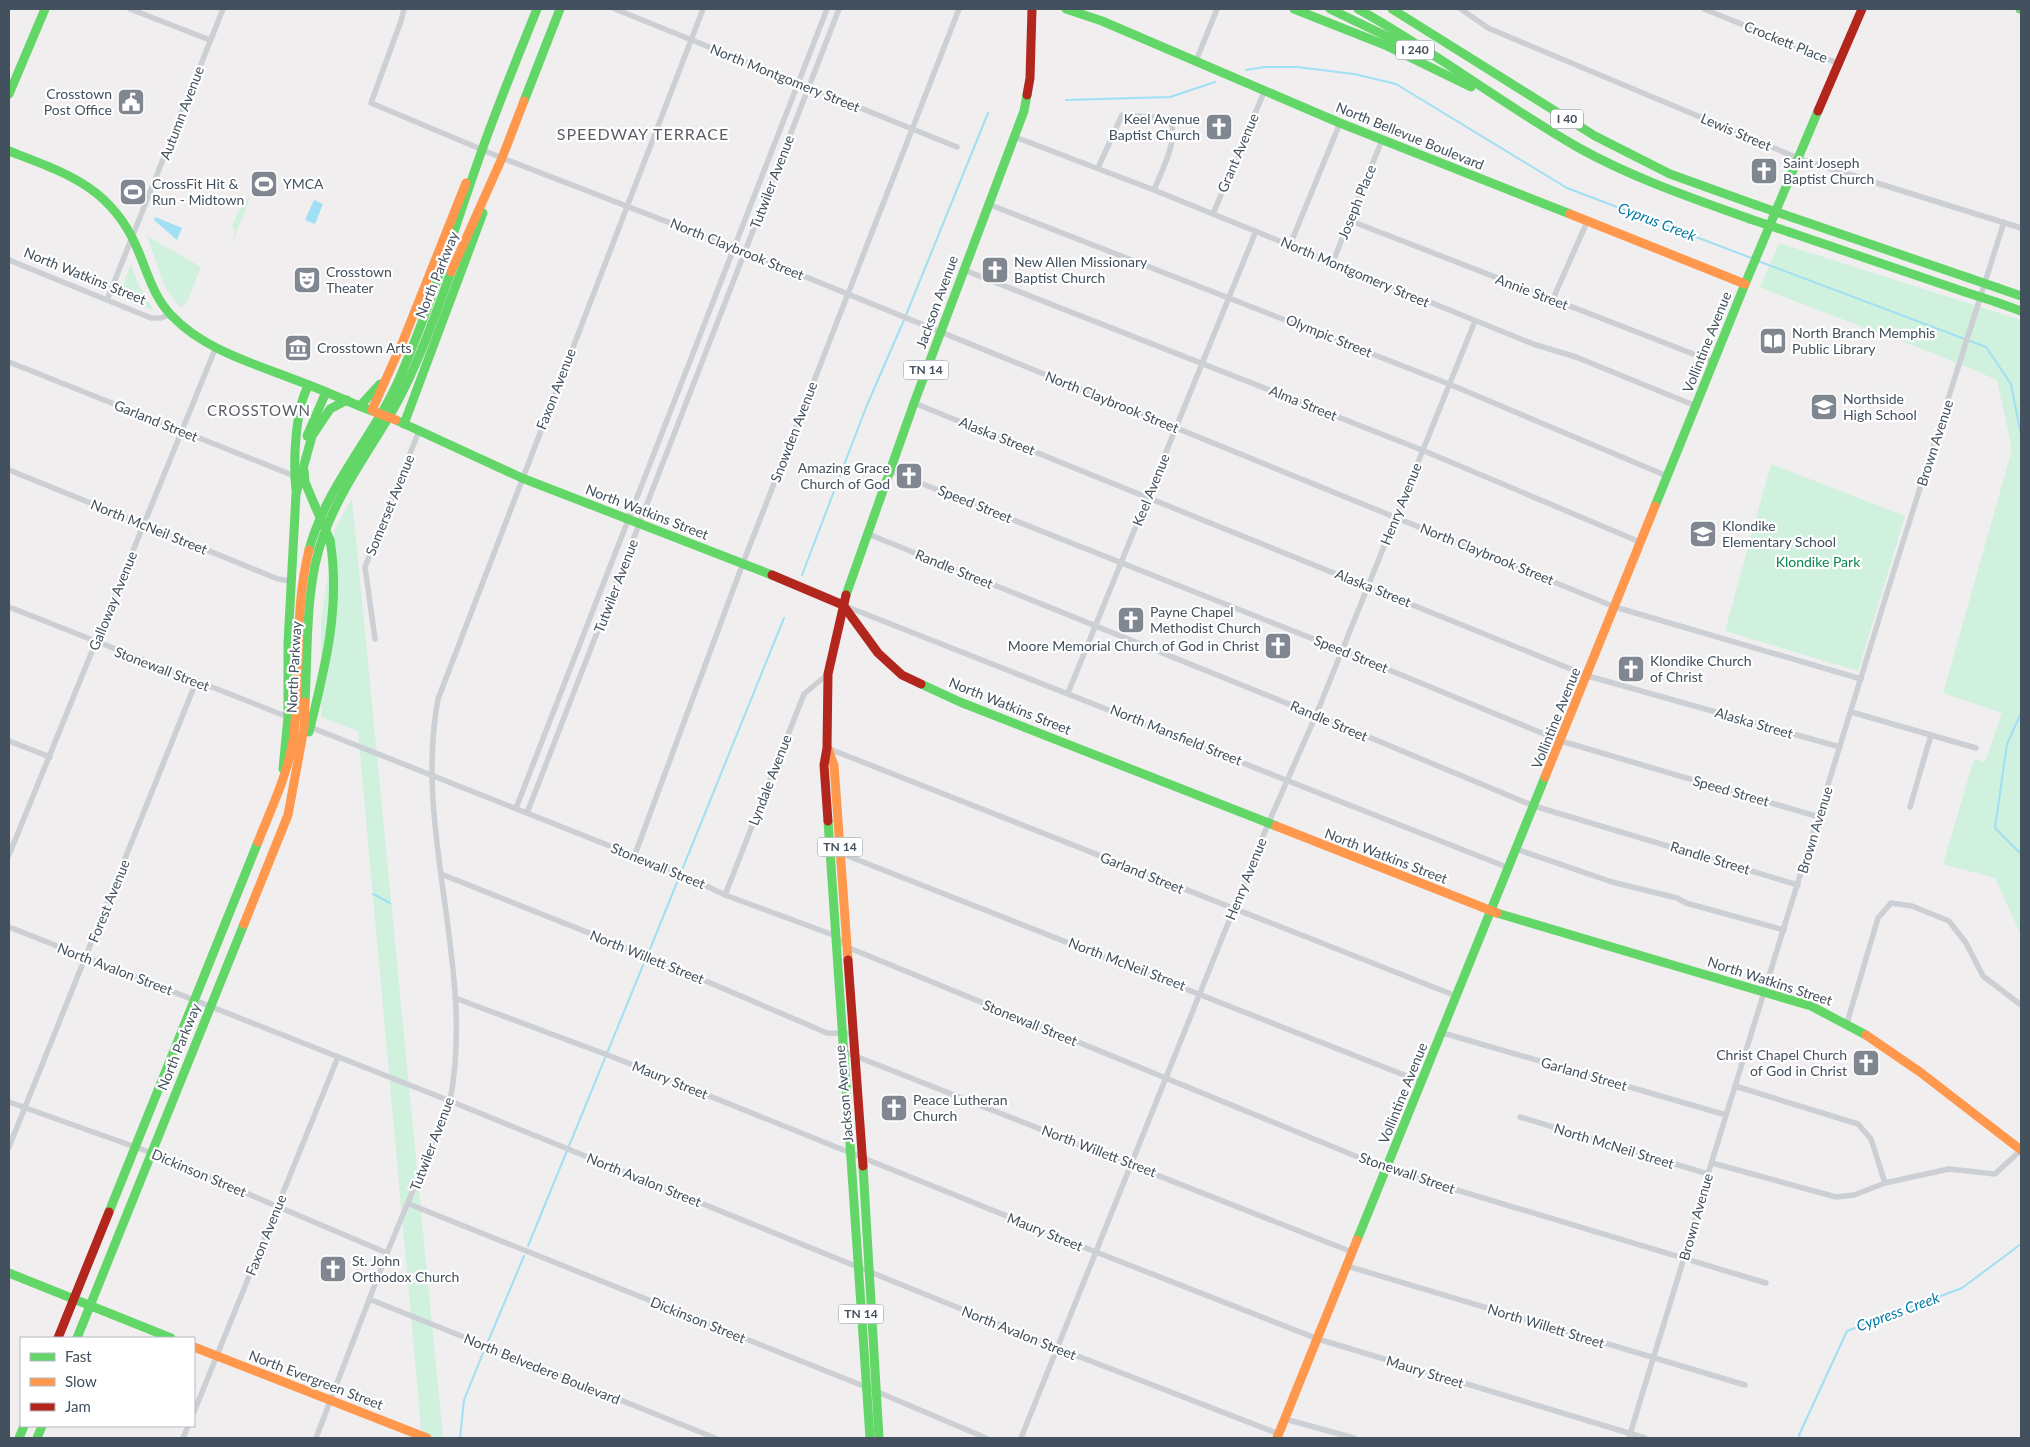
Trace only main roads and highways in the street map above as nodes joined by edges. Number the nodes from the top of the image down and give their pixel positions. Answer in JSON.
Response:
{"nodes":[{"id":1,"x":45,"y":9,"type":"edge"},
{"id":2,"x":537,"y":9,"type":"edge"},
{"id":3,"x":560,"y":9,"type":"edge"},
{"id":4,"x":1032,"y":9,"type":"edge"},
{"id":5,"x":1066,"y":9,"type":"edge"},
{"id":6,"x":1294,"y":9,"type":"edge"},
{"id":7,"x":1330,"y":9,"type":"edge"},
{"id":8,"x":1358,"y":9,"type":"edge"},
{"id":9,"x":1392,"y":9,"type":"edge"},
{"id":10,"x":1862,"y":9,"type":"edge"},
{"id":11,"x":9,"y":94,"type":"edge"},
{"id":12,"x":1496,"y":96,"type":"junction"},
{"id":13,"x":1514,"y":108,"type":"junction"},
{"id":14,"x":482,"y":149,"type":"junction"},
{"id":15,"x":9,"y":152,"type":"edge"},
{"id":16,"x":502,"y":158,"type":"junction"},
{"id":17,"x":1745,"y":284,"type":"junction"},
{"id":18,"x":2020,"y":295,"type":"edge"},
{"id":19,"x":2021,"y":311,"type":"edge"},
{"id":20,"x":386,"y":376,"type":"junction"},
{"id":21,"x":309,"y":385,"type":"junction"},
{"id":22,"x":326,"y":392,"type":"junction"},
{"id":23,"x":347,"y":400,"type":"junction"},
{"id":24,"x":360,"y":406,"type":"junction"},
{"id":25,"x":373,"y":411,"type":"junction"},
{"id":26,"x":400,"y":422,"type":"junction"},
{"id":27,"x":303,"y":466,"type":"junction"},
{"id":28,"x":299,"y":477,"type":"junction"},
{"id":29,"x":843,"y":605,"type":"junction"},
{"id":30,"x":828,"y":748,"type":"junction"},
{"id":31,"x":296,"y":782,"type":"junction"},
{"id":32,"x":282,"y":785,"type":"junction"},
{"id":33,"x":1492,"y":911,"type":"junction"},
{"id":34,"x":848,"y":1034,"type":"junction"},
{"id":35,"x":2021,"y":1150,"type":"edge"},
{"id":36,"x":9,"y":1273,"type":"edge"},
{"id":37,"x":74,"y":1298,"type":"junction"},
{"id":38,"x":91,"y":1304,"type":"junction"},
{"id":39,"x":58,"y":1337,"type":"edge"},
{"id":40,"x":77,"y":1337,"type":"edge"},
{"id":41,"x":169,"y":1337,"type":"edge"},
{"id":42,"x":195,"y":1347,"type":"edge"},
{"id":43,"x":1278,"y":1436,"type":"edge"},
{"id":44,"x":427,"y":1438,"type":"edge"},
{"id":45,"x":870,"y":1438,"type":"edge"},
{"id":46,"x":879,"y":1438,"type":"edge"}],
"edges":[{"from":1,"to":11,"type":"main road"},
{"from":2,"to":14,"type":"main road","name":"North Parkway"},
{"from":3,"to":16,"type":"main road","name":"North Parkway"},
{"from":4,"to":29,"type":"main road","name":"Jackson Avenue","number":"TN 14"},
{"from":5,"to":17,"type":"main road","name":"North Bellevue Boulevard"},
{"from":6,"to":13,"type":"main road"},
{"from":7,"to":12,"type":"main road","number":"I 240"},
{"from":8,"to":12,"type":"main road","number":"I 40"},
{"from":9,"to":18,"type":"main road","number":"I 40","bridge":true},
{"from":10,"to":17,"type":"main road","name":"Vollintine Avenue"},
{"from":12,"to":13,"type":"main road","number":"I 40"},
{"from":13,"to":19,"type":"main road","number":"I 40","bridge":true},
{"from":14,"to":20,"type":"main road"},
{"from":14,"to":32,"type":"main road","name":"North Parkway"},
{"from":15,"to":21,"type":"main road","name":"North Watkins Street"},
{"from":16,"to":26,"type":"main road"},
{"from":16,"to":31,"type":"main road","name":"North Parkway"},
{"from":17,"to":33,"type":"main road","name":"Vollintine Avenue"},
{"from":20,"to":24,"type":"main road"},
{"from":20,"to":25,"type":"main road"},
{"from":21,"to":22,"type":"main road","name":"North Watkins Street"},
{"from":21,"to":28,"type":"main road"},
{"from":22,"to":23,"type":"main road","name":"North Watkins Street"},
{"from":22,"to":27,"type":"main road"},
{"from":23,"to":24,"type":"main road","name":"North Watkins Street"},
{"from":23,"to":27,"type":"main road"},
{"from":24,"to":25,"type":"main road","name":"North Watkins Street"},
{"from":25,"to":26,"type":"main road","name":"North Watkins Street","bridge":true},
{"from":26,"to":29,"type":"main road","name":"North Watkins Street"},
{"from":27,"to":28,"type":"main road"},
{"from":28,"to":31,"type":"main road","bridge":true},
{"from":28,"to":32,"type":"main road"},
{"from":29,"to":30,"type":"main road","name":"Jackson Avenue","number":"TN 14"},
{"from":29,"to":33,"type":"main road","name":"North Watkins Street"},
{"from":30,"to":34,"type":"main road","name":"Jackson Avenue","number":"TN 14"},
{"from":30,"to":34,"type":"main road","name":"Jackson Avenue","number":"TN 14"},
{"from":31,"to":38,"type":"main road","name":"North Parkway"},
{"from":32,"to":37,"type":"main road","name":"North Parkway"},
{"from":33,"to":35,"type":"main road","name":"North Watkins Street"},
{"from":33,"to":43,"type":"main road","name":"Vollintine Avenue"},
{"from":34,"to":45,"type":"main road","name":"Jackson Avenue","number":"TN 14"},
{"from":34,"to":46,"type":"main road","name":"Jackson Avenue","number":"TN 14"},
{"from":36,"to":37,"type":"main road"},
{"from":37,"to":38,"type":"main road"},
{"from":37,"to":39,"type":"main road","name":"North Parkway"},
{"from":38,"to":40,"type":"main road","name":"North Parkway"},
{"from":38,"to":41,"type":"main road"},
{"from":42,"to":44,"type":"main road","name":"North Evergreen Street"}]}
